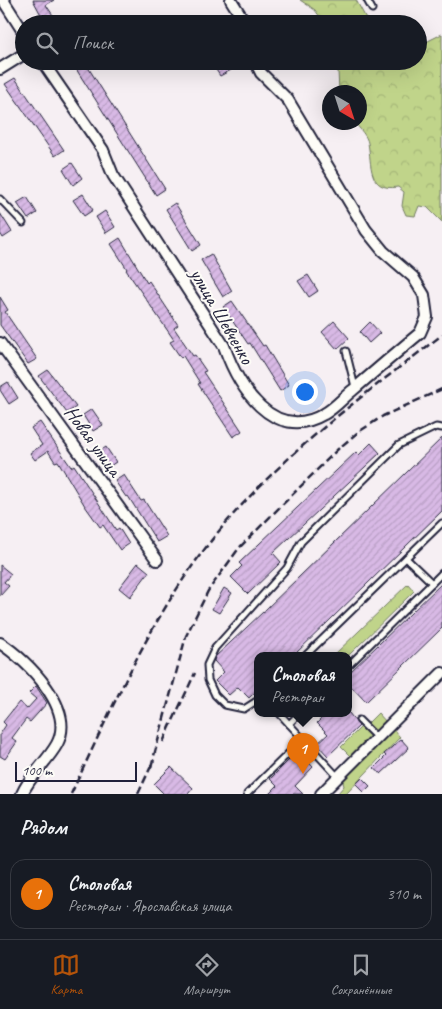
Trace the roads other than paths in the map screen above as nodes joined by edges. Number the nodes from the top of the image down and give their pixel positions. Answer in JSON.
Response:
{"nodes":[{"id":1,"x":3,"y":0,"type":"edge"},
{"id":2,"x":231,"y":0,"type":"edge"},
{"id":3,"x":367,"y":0,"type":"edge"},
{"id":4,"x":372,"y":9,"type":"dead end"},
{"id":5,"x":240,"y":15,"type":"edge"},
{"id":6,"x":15,"y":19,"type":"edge"},
{"id":7,"x":15,"y":60,"type":"edge"},
{"id":8,"x":0,"y":69,"type":"edge"},
{"id":9,"x":48,"y":70,"type":"edge"},
{"id":10,"x":260,"y":70,"type":"edge"},
{"id":11,"x":0,"y":199,"type":"edge"},
{"id":12,"x":23,"y":223,"type":"dead end"},
{"id":13,"x":0,"y":343,"type":"edge"},
{"id":14,"x":346,"y":351,"type":"dead end"},
{"id":15,"x":355,"y":388,"type":"junction"},
{"id":16,"x":442,"y":428,"type":"edge"},
{"id":17,"x":442,"y":523,"type":"edge"},
{"id":18,"x":406,"y":558,"type":"junction"},
{"id":19,"x":157,"y":560,"type":"dead end"},
{"id":20,"x":442,"y":573,"type":"edge"},
{"id":21,"x":432,"y":583,"type":"junction"},
{"id":22,"x":0,"y":643,"type":"edge"},
{"id":23,"x":309,"y":652,"type":"edge"},
{"id":24,"x":352,"y":662,"type":"edge"},
{"id":25,"x":442,"y":672,"type":"edge"},
{"id":26,"x":254,"y":703,"type":"edge"},
{"id":27,"x":283,"y":717,"type":"edge"},
{"id":28,"x":296,"y":717,"type":"edge"},
{"id":29,"x":359,"y":720,"type":"dead end"},
{"id":30,"x":289,"y":724,"type":"junction"},
{"id":31,"x":377,"y":738,"type":"junction"},
{"id":32,"x":303,"y":739,"type":"junction"},
{"id":33,"x":338,"y":776,"type":"junction"},
{"id":34,"x":22,"y":794,"type":"edge"},
{"id":35,"x":247,"y":794,"type":"edge"},
{"id":36,"x":320,"y":794,"type":"edge"}],
"edges":[{"from":1,"to":6,"type":"street"},
{"from":2,"to":5,"type":"street"},
{"from":3,"to":4,"type":"lane"},
{"from":7,"to":8,"type":"street"},
{"from":9,"to":15,"type":"street","name":"улица Шевченко"},
{"from":10,"to":15,"type":"street","name":"улица Шевченко"},
{"from":11,"to":12,"type":"lane"},
{"from":13,"to":19,"type":"street","name":"Новая улица"},
{"from":14,"to":15,"type":"lane"},
{"from":16,"to":26,"type":"lane"},
{"from":17,"to":18,"type":"lane"},
{"from":18,"to":21,"type":"lane"},
{"from":18,"to":23,"type":"lane"},
{"from":20,"to":21,"type":"lane"},
{"from":21,"to":24,"type":"lane"},
{"from":22,"to":34,"type":"street"},
{"from":25,"to":31,"type":"street"},
{"from":27,"to":30,"type":"lane"},
{"from":28,"to":30,"type":"lane"},
{"from":29,"to":31,"type":"lane"},
{"from":30,"to":32,"type":"lane"},
{"from":31,"to":33,"type":"street"},
{"from":32,"to":33,"type":"lane"},
{"from":32,"to":35,"type":"lane"},
{"from":33,"to":36,"type":"street"}]}
